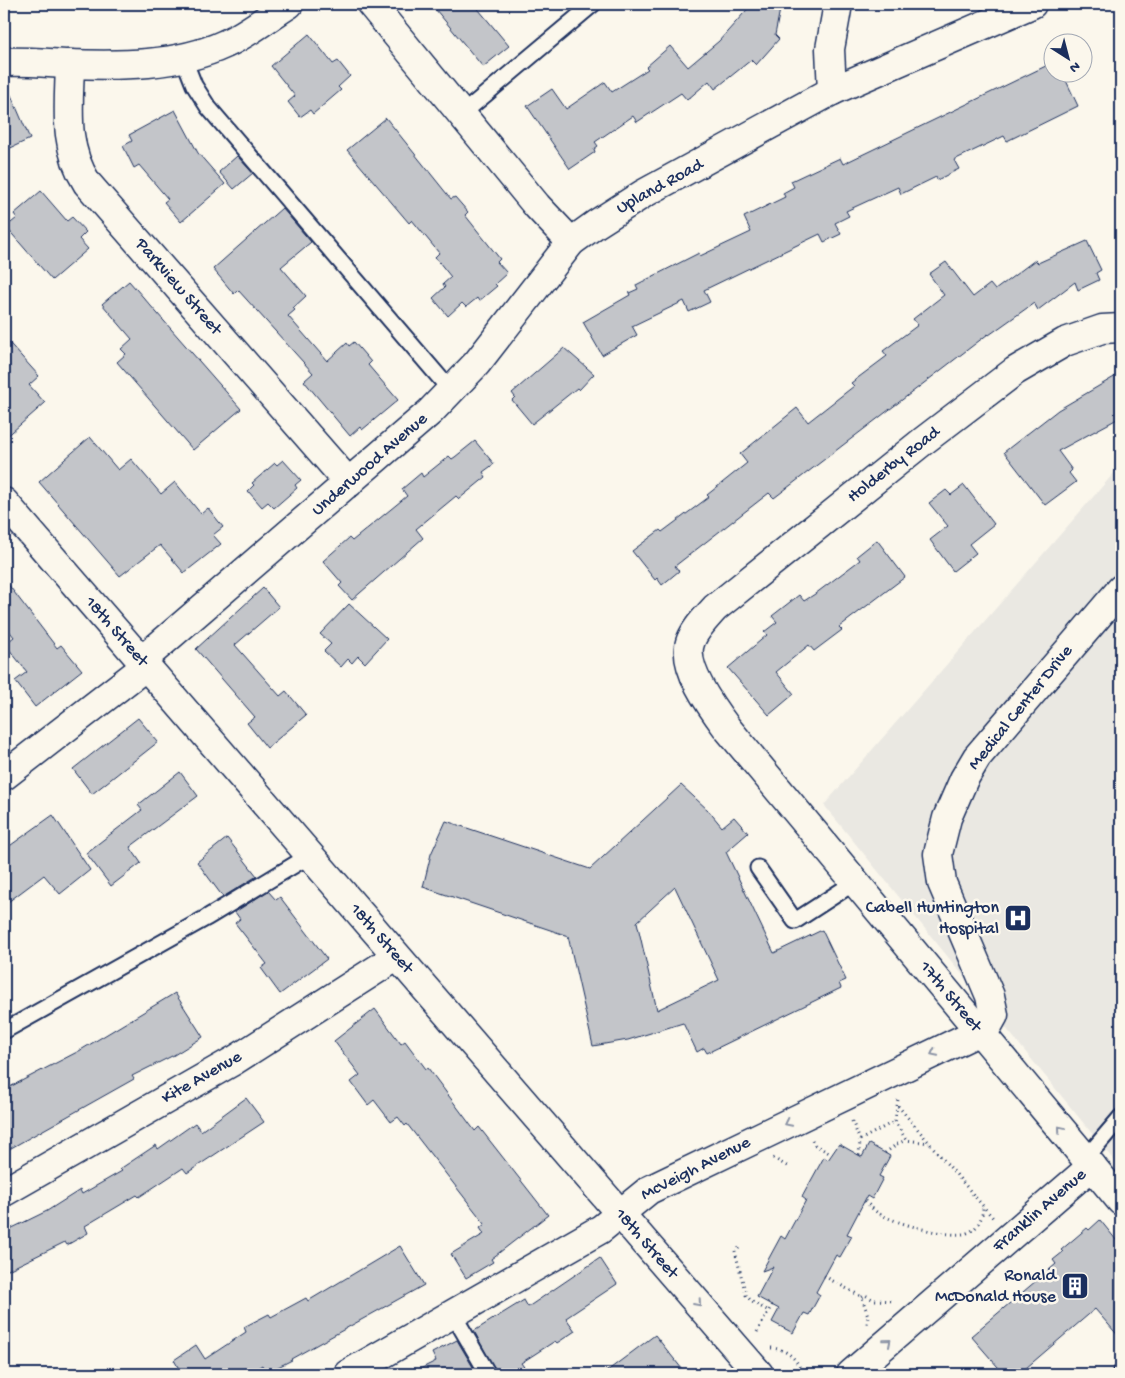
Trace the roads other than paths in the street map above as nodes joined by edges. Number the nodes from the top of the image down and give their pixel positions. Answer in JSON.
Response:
{"nodes":[{"id":1,"x":290,"y":4,"type":"edge"},
{"id":2,"x":371,"y":4,"type":"edge"},
{"id":3,"x":594,"y":4,"type":"edge"},
{"id":4,"x":838,"y":4,"type":"edge"},
{"id":5,"x":1032,"y":4,"type":"edge"},
{"id":6,"x":183,"y":57,"type":"junction"},
{"id":7,"x":4,"y":62,"type":"edge"},
{"id":8,"x":70,"y":64,"type":"junction"},
{"id":9,"x":832,"y":91,"type":"junction"},
{"id":10,"x":462,"y":114,"type":"junction"},
{"id":11,"x":571,"y":242,"type":"junction"},
{"id":12,"x":1121,"y":328,"type":"edge"},
{"id":13,"x":452,"y":392,"type":"junction"},
{"id":14,"x":349,"y":483,"type":"junction"},
{"id":15,"x":4,"y":502,"type":"edge"},
{"id":16,"x":1121,"y":589,"type":"edge"},
{"id":17,"x":690,"y":641,"type":"joint"},
{"id":18,"x":143,"y":663,"type":"junction"},
{"id":19,"x":4,"y":776,"type":"edge"},
{"id":20,"x":309,"y":856,"type":"junction"},
{"id":21,"x":758,"y":868,"type":"dead end"},
{"id":22,"x":855,"y":882,"type":"junction"},
{"id":23,"x":396,"y":957,"type":"junction"},
{"id":24,"x":4,"y":1031,"type":"edge"},
{"id":25,"x":978,"y":1032,"type":"junction"},
{"id":26,"x":1121,"y":1117,"type":"edge"},
{"id":27,"x":1089,"y":1162,"type":"junction"},
{"id":28,"x":4,"y":1192,"type":"edge"},
{"id":29,"x":1121,"y":1201,"type":"edge"},
{"id":30,"x":620,"y":1214,"type":"junction"},
{"id":31,"x":453,"y":1314,"type":"junction"},
{"id":32,"x":348,"y":1374,"type":"edge"},
{"id":33,"x":488,"y":1374,"type":"edge"},
{"id":34,"x":759,"y":1374,"type":"edge"},
{"id":35,"x":851,"y":1374,"type":"edge"}],
"edges":[{"from":1,"to":6,"type":"street"},
{"from":2,"to":10,"type":"street"},
{"from":3,"to":10,"type":"lane"},
{"from":4,"to":9,"type":"street"},
{"from":5,"to":9,"type":"street","name":"Upland Road"},
{"from":6,"to":8,"type":"street"},
{"from":6,"to":13,"type":"lane"},
{"from":7,"to":8,"type":"street"},
{"from":8,"to":14,"type":"street","name":"Parkview Street"},
{"from":9,"to":11,"type":"street","name":"Upland Road"},
{"from":10,"to":11,"type":"street"},
{"from":11,"to":13,"type":"street","name":"Underwood Avenue"},
{"from":12,"to":17,"type":"street","name":"Holderby Road"},
{"from":13,"to":14,"type":"street","name":"Underwood Avenue"},
{"from":14,"to":18,"type":"street","name":"Underwood Avenue"},
{"from":15,"to":18,"type":"street","name":"18th Street"},
{"from":16,"to":25,"type":"street","name":"Medical Center Drive"},
{"from":17,"to":22,"type":"street","name":"17th Street"},
{"from":18,"to":19,"type":"street","name":"Underwood Avenue"},
{"from":18,"to":20,"type":"street","name":"18th Street"},
{"from":20,"to":23,"type":"street","name":"18th Street"},
{"from":20,"to":24,"type":"lane"},
{"from":21,"to":22,"type":"lane"},
{"from":22,"to":25,"type":"street","name":"17th Street"},
{"from":23,"to":28,"type":"street","name":"Kite Avenue"},
{"from":23,"to":30,"type":"street","name":"18th Street"},
{"from":27,"to":25,"type":"street","name":"17th Street","one_way":true},
{"from":25,"to":30,"type":"street","name":"McVeigh Avenue","one_way":true},
{"from":26,"to":27,"type":"lane"},
{"from":27,"to":29,"type":"street","name":"17th Street"},
{"from":35,"to":27,"type":"street","name":"Franklin Avenue","one_way":true},
{"from":30,"to":31,"type":"street","name":"McVeigh Avenue"},
{"from":30,"to":34,"type":"street","name":"18th Street","one_way":true},
{"from":31,"to":32,"type":"street","name":"McVeigh Avenue"},
{"from":31,"to":33,"type":"lane"}]}
